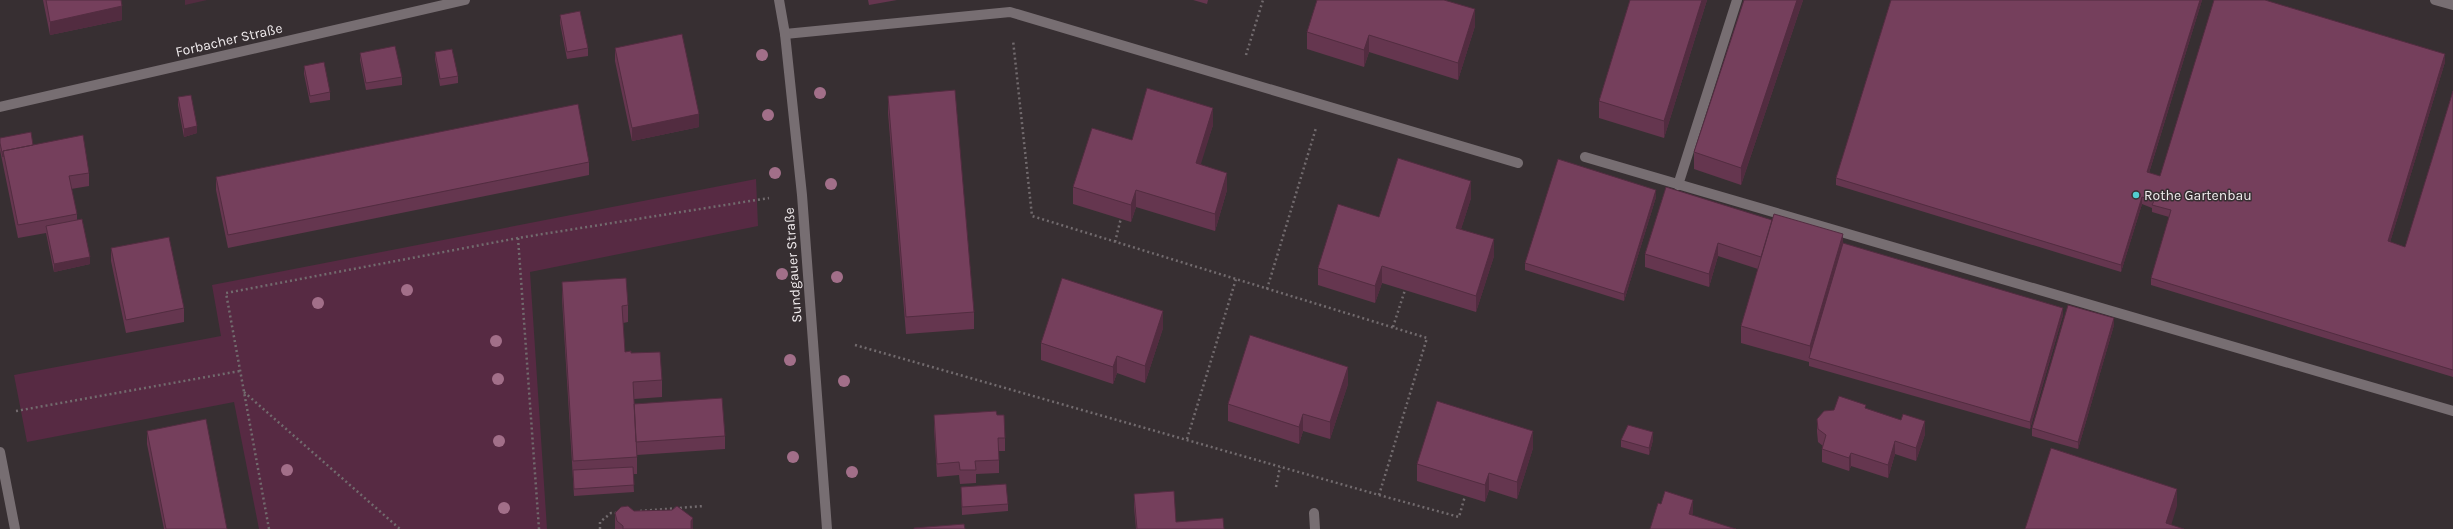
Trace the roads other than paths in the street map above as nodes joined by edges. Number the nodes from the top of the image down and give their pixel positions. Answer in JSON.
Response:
{"nodes":[{"id":1,"x":465,"y":0,"type":"edge"},
{"id":2,"x":779,"y":0,"type":"edge"},
{"id":3,"x":1737,"y":0,"type":"edge"},
{"id":4,"x":2435,"y":0,"type":"edge"},
{"id":5,"x":2453,"y":6,"type":"edge"},
{"id":6,"x":785,"y":34,"type":"junction"},
{"id":7,"x":0,"y":107,"type":"edge"},
{"id":8,"x":1585,"y":157,"type":"dead end"},
{"id":9,"x":1518,"y":163,"type":"dead end"},
{"id":10,"x":1678,"y":185,"type":"junction"},
{"id":11,"x":2453,"y":411,"type":"edge"},
{"id":12,"x":0,"y":452,"type":"edge"},
{"id":13,"x":1314,"y":513,"type":"dead end"},
{"id":14,"x":15,"y":529,"type":"edge"},
{"id":15,"x":827,"y":529,"type":"edge"},
{"id":16,"x":1314,"y":529,"type":"edge"}],
"edges":[{"from":1,"to":7,"type":"street","name":"Forbacher Straße"},
{"from":2,"to":6,"type":"street","name":"Sundgauer Straße"},
{"from":3,"to":10,"type":"street"},
{"from":4,"to":5,"type":"street"},
{"from":6,"to":9,"type":"street"},
{"from":6,"to":15,"type":"street","name":"Sundgauer Straße"},
{"from":8,"to":10,"type":"street"},
{"from":10,"to":11,"type":"street"},
{"from":12,"to":14,"type":"street"},
{"from":13,"to":16,"type":"street"}]}
